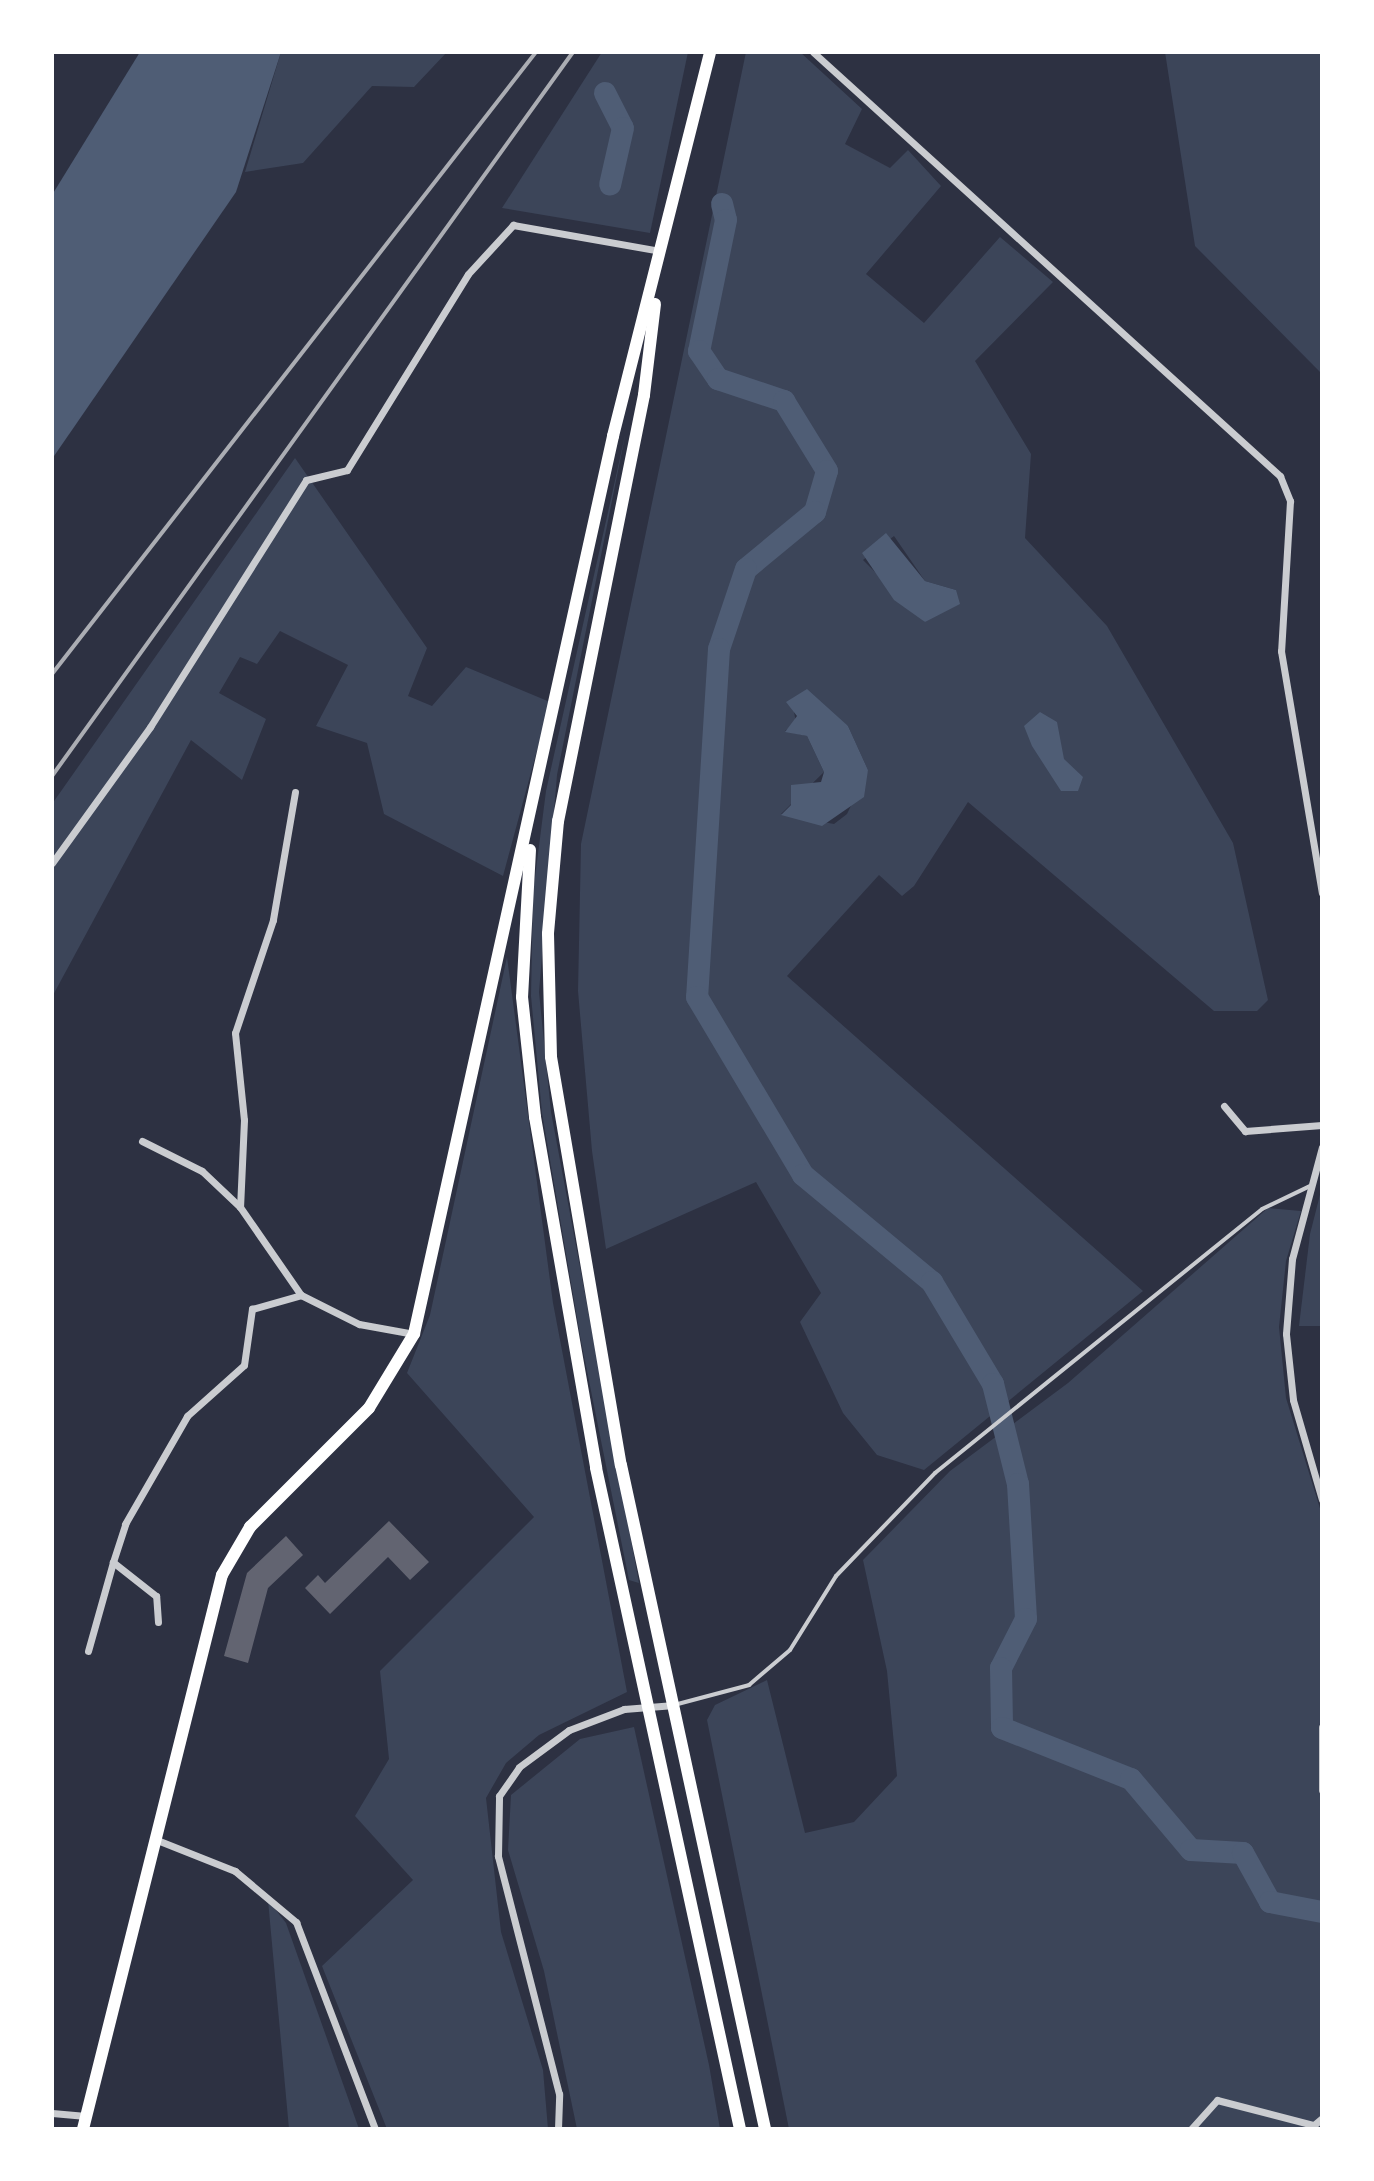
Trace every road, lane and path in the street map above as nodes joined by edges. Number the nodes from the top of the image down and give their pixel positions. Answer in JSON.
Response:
{"nodes":[{"id":1,"x":710,"y":52,"type":"edge"},
{"id":2,"x":813,"y":52,"type":"edge"},
{"id":3,"x":661,"y":257,"type":"junction"},
{"id":4,"x":295,"y":792,"type":"dead end"},
{"id":5,"x":535,"y":795,"type":"junction"},
{"id":6,"x":52,"y":863,"type":"edge"},
{"id":7,"x":1322,"y":893,"type":"edge"},
{"id":8,"x":1224,"y":1106,"type":"dead end"},
{"id":9,"x":1322,"y":1125,"type":"edge"},
{"id":10,"x":142,"y":1141,"type":"dead end"},
{"id":11,"x":1322,"y":1147,"type":"edge"},
{"id":12,"x":1312,"y":1185,"type":"junction"},
{"id":13,"x":240,"y":1207,"type":"junction"},
{"id":14,"x":301,"y":1295,"type":"junction"},
{"id":15,"x":414,"y":1334,"type":"junction"},
{"id":16,"x":1322,"y":1500,"type":"edge"},
{"id":17,"x":113,"y":1562,"type":"junction"},
{"id":18,"x":158,"y":1622,"type":"dead end"},
{"id":19,"x":88,"y":1651,"type":"dead end"},
{"id":20,"x":674,"y":1705,"type":"junction"},
{"id":21,"x":648,"y":1706,"type":"junction"},
{"id":22,"x":1322,"y":1727,"type":"edge"},
{"id":23,"x":1322,"y":1790,"type":"edge"},
{"id":24,"x":157,"y":1840,"type":"junction"},
{"id":25,"x":52,"y":2113,"type":"edge"},
{"id":26,"x":1322,"y":2118,"type":"edge"},
{"id":27,"x":85,"y":2122,"type":"edge"},
{"id":28,"x":1315,"y":2127,"type":"edge"},
{"id":29,"x":375,"y":2129,"type":"edge"},
{"id":30,"x":558,"y":2129,"type":"edge"},
{"id":31,"x":740,"y":2129,"type":"edge"},
{"id":32,"x":765,"y":2129,"type":"edge"},
{"id":33,"x":1191,"y":2129,"type":"edge"}],
"edges":[{"from":1,"to":3,"type":"main road"},
{"from":2,"to":7,"type":"street"},
{"from":3,"to":5,"type":"main road"},
{"from":3,"to":6,"type":"street"},
{"from":3,"to":20,"type":"main road"},
{"from":4,"to":13,"type":"street"},
{"from":5,"to":15,"type":"main road"},
{"from":5,"to":21,"type":"main road"},
{"from":8,"to":9,"type":"street"},
{"from":10,"to":13,"type":"street"},
{"from":11,"to":12,"type":"street"},
{"from":12,"to":16,"type":"street"},
{"from":12,"to":20,"type":"lane"},
{"from":13,"to":14,"type":"street"},
{"from":14,"to":15,"type":"street"},
{"from":14,"to":17,"type":"street"},
{"from":15,"to":24,"type":"main road"},
{"from":17,"to":18,"type":"street"},
{"from":17,"to":19,"type":"street"},
{"from":20,"to":21,"type":"street"},
{"from":20,"to":32,"type":"main road"},
{"from":21,"to":30,"type":"street"},
{"from":21,"to":31,"type":"main road"},
{"from":22,"to":23,"type":"street"},
{"from":24,"to":27,"type":"main road"},
{"from":24,"to":29,"type":"street"},
{"from":25,"to":27,"type":"street"},
{"from":26,"to":28,"type":"street"},
{"from":28,"to":33,"type":"street"}]}
